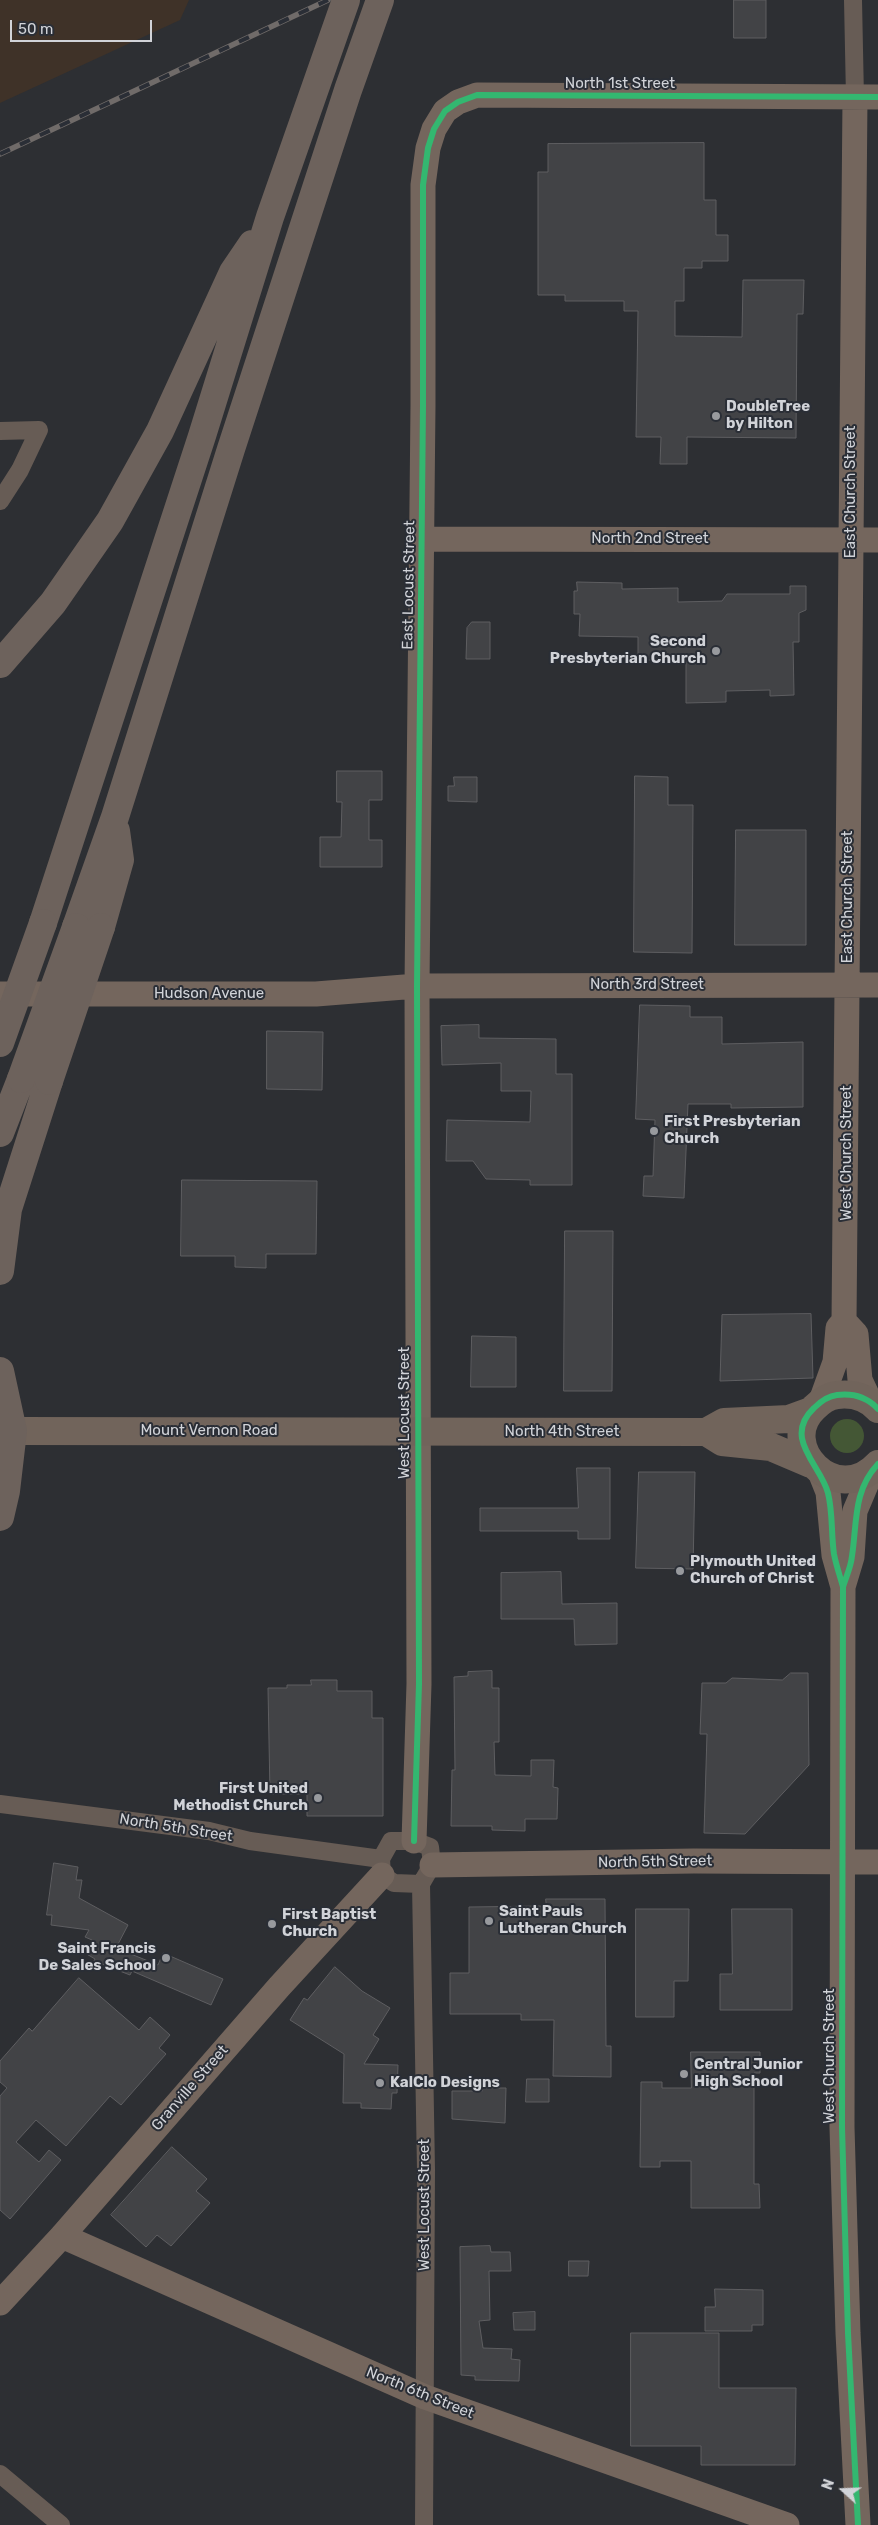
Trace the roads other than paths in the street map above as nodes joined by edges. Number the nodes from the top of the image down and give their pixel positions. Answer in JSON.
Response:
{"nodes":[{"id":1,"x":346,"y":0,"type":"edge"},
{"id":2,"x":380,"y":0,"type":"edge"},
{"id":3,"x":853,"y":0,"type":"edge"},
{"id":4,"x":866,"y":97,"type":"edge"},
{"id":5,"x":423,"y":185,"type":"joint"},
{"id":6,"x":270,"y":218,"type":"junction"},
{"id":7,"x":0,"y":431,"type":"edge"},
{"id":8,"x":0,"y":501,"type":"edge"},
{"id":9,"x":422,"y":539,"type":"junction"},
{"id":10,"x":850,"y":540,"type":"junction"},
{"id":11,"x":878,"y":540,"type":"edge"},
{"id":12,"x":0,"y":664,"type":"edge"},
{"id":13,"x":88,"y":927,"type":"junction"},
{"id":14,"x":847,"y":985,"type":"junction"},
{"id":15,"x":878,"y":985,"type":"edge"},
{"id":16,"x":417,"y":986,"type":"junction"},
{"id":17,"x":0,"y":994,"type":"edge"},
{"id":18,"x":0,"y":1043,"type":"edge"},
{"id":19,"x":0,"y":1133,"type":"edge"},
{"id":20,"x":0,"y":1271,"type":"edge"},
{"id":21,"x":844,"y":1321,"type":"junction"},
{"id":22,"x":0,"y":1372,"type":"edge"},
{"id":23,"x":816,"y":1406,"type":"junction"},
{"id":24,"x":875,"y":1406,"type":"edge"},
{"id":25,"x":6,"y":1431,"type":"edge"},
{"id":26,"x":418,"y":1431,"type":"junction"},
{"id":27,"x":706,"y":1432,"type":"junction"},
{"id":28,"x":875,"y":1467,"type":"edge"},
{"id":29,"x":816,"y":1468,"type":"junction"},
{"id":30,"x":0,"y":1517,"type":"edge"},
{"id":31,"x":843,"y":1587,"type":"junction"},
{"id":32,"x":0,"y":1804,"type":"edge"},
{"id":33,"x":414,"y":1841,"type":"junction"},
{"id":34,"x":843,"y":1862,"type":"junction"},
{"id":35,"x":878,"y":1862,"type":"edge"},
{"id":36,"x":381,"y":1867,"type":"junction"},
{"id":37,"x":427,"y":1875,"type":"junction"},
{"id":38,"x":62,"y":2236,"type":"junction"},
{"id":39,"x":2,"y":2299,"type":"edge"},
{"id":40,"x":425,"y":2397,"type":"junction"},
{"id":41,"x":0,"y":2474,"type":"edge"},
{"id":42,"x":61,"y":2525,"type":"edge"},
{"id":43,"x":424,"y":2525,"type":"edge"},
{"id":44,"x":787,"y":2525,"type":"edge"},
{"id":45,"x":858,"y":2525,"type":"edge"}],
"edges":[{"from":1,"to":6,"type":"highway"},
{"from":2,"to":13,"type":"highway"},
{"from":3,"to":4,"type":"street","name":"East Church Street"},
{"from":4,"to":5,"type":"street","name":"North 1st Street"},
{"from":4,"to":10,"type":"street","name":"East Church Street"},
{"from":5,"to":9,"type":"street","name":"East Locust Street"},
{"from":6,"to":12,"type":"highway"},
{"from":6,"to":18,"type":"highway","bridge":true},
{"from":7,"to":8,"type":"street"},
{"from":9,"to":10,"type":"street","name":"North 2nd Street"},
{"from":9,"to":16,"type":"street","name":"East Locust Street"},
{"from":10,"to":11,"type":"street","name":"North 2nd Street"},
{"from":10,"to":14,"type":"street","name":"East Church Street"},
{"from":13,"to":19,"type":"highway","bridge":true},
{"from":13,"to":20,"type":"highway","bridge":true},
{"from":14,"to":15,"type":"street","name":"North 3rd Street"},
{"from":14,"to":16,"type":"street","name":"North 3rd Street"},
{"from":14,"to":21,"type":"street","name":"West Church Street"},
{"from":16,"to":17,"type":"street","name":"Hudson Avenue"},
{"from":16,"to":26,"type":"street","name":"West Locust Street"},
{"from":21,"to":23,"type":"street","name":"West Church Street"},
{"from":21,"to":24,"type":"street"},
{"from":22,"to":25,"type":"highway"},
{"from":23,"to":24,"type":"main road","name":"North 4th Street"},
{"from":23,"to":27,"type":"main road","name":"North 4th Street"},
{"from":23,"to":29,"type":"main road"},
{"from":25,"to":26,"type":"main road","name":"Mount Vernon Road"},
{"from":25,"to":30,"type":"highway"},
{"from":26,"to":27,"type":"main road","name":"North 4th Street"},
{"from":26,"to":33,"type":"street","name":"West Locust Street"},
{"from":27,"to":29,"type":"main road","name":"North 4th Street"},
{"from":28,"to":29,"type":"main road","name":"North 4th Street"},
{"from":28,"to":31,"type":"street","name":"West Church Street"},
{"from":29,"to":31,"type":"street","name":"West Church Street"},
{"from":31,"to":34,"type":"street","name":"West Church Street"},
{"from":32,"to":36,"type":"street","name":"North 5th Street"},
{"from":33,"to":36,"type":"street"},
{"from":33,"to":37,"type":"street"},
{"from":34,"to":35,"type":"street","name":"North 5th Street"},
{"from":34,"to":37,"type":"street","name":"North 5th Street"},
{"from":34,"to":45,"type":"street","name":"West Church Street"},
{"from":36,"to":37,"type":"street"},
{"from":36,"to":38,"type":"street","name":"Granville Street"},
{"from":37,"to":40,"type":"street","name":"West Locust Street"},
{"from":38,"to":39,"type":"street","name":"Granville Street"},
{"from":38,"to":40,"type":"street","name":"North 6th Street"},
{"from":40,"to":43,"type":"street","name":"West Locust Street"},
{"from":40,"to":44,"type":"street","name":"North 6th Street"},
{"from":41,"to":42,"type":"street"}]}
